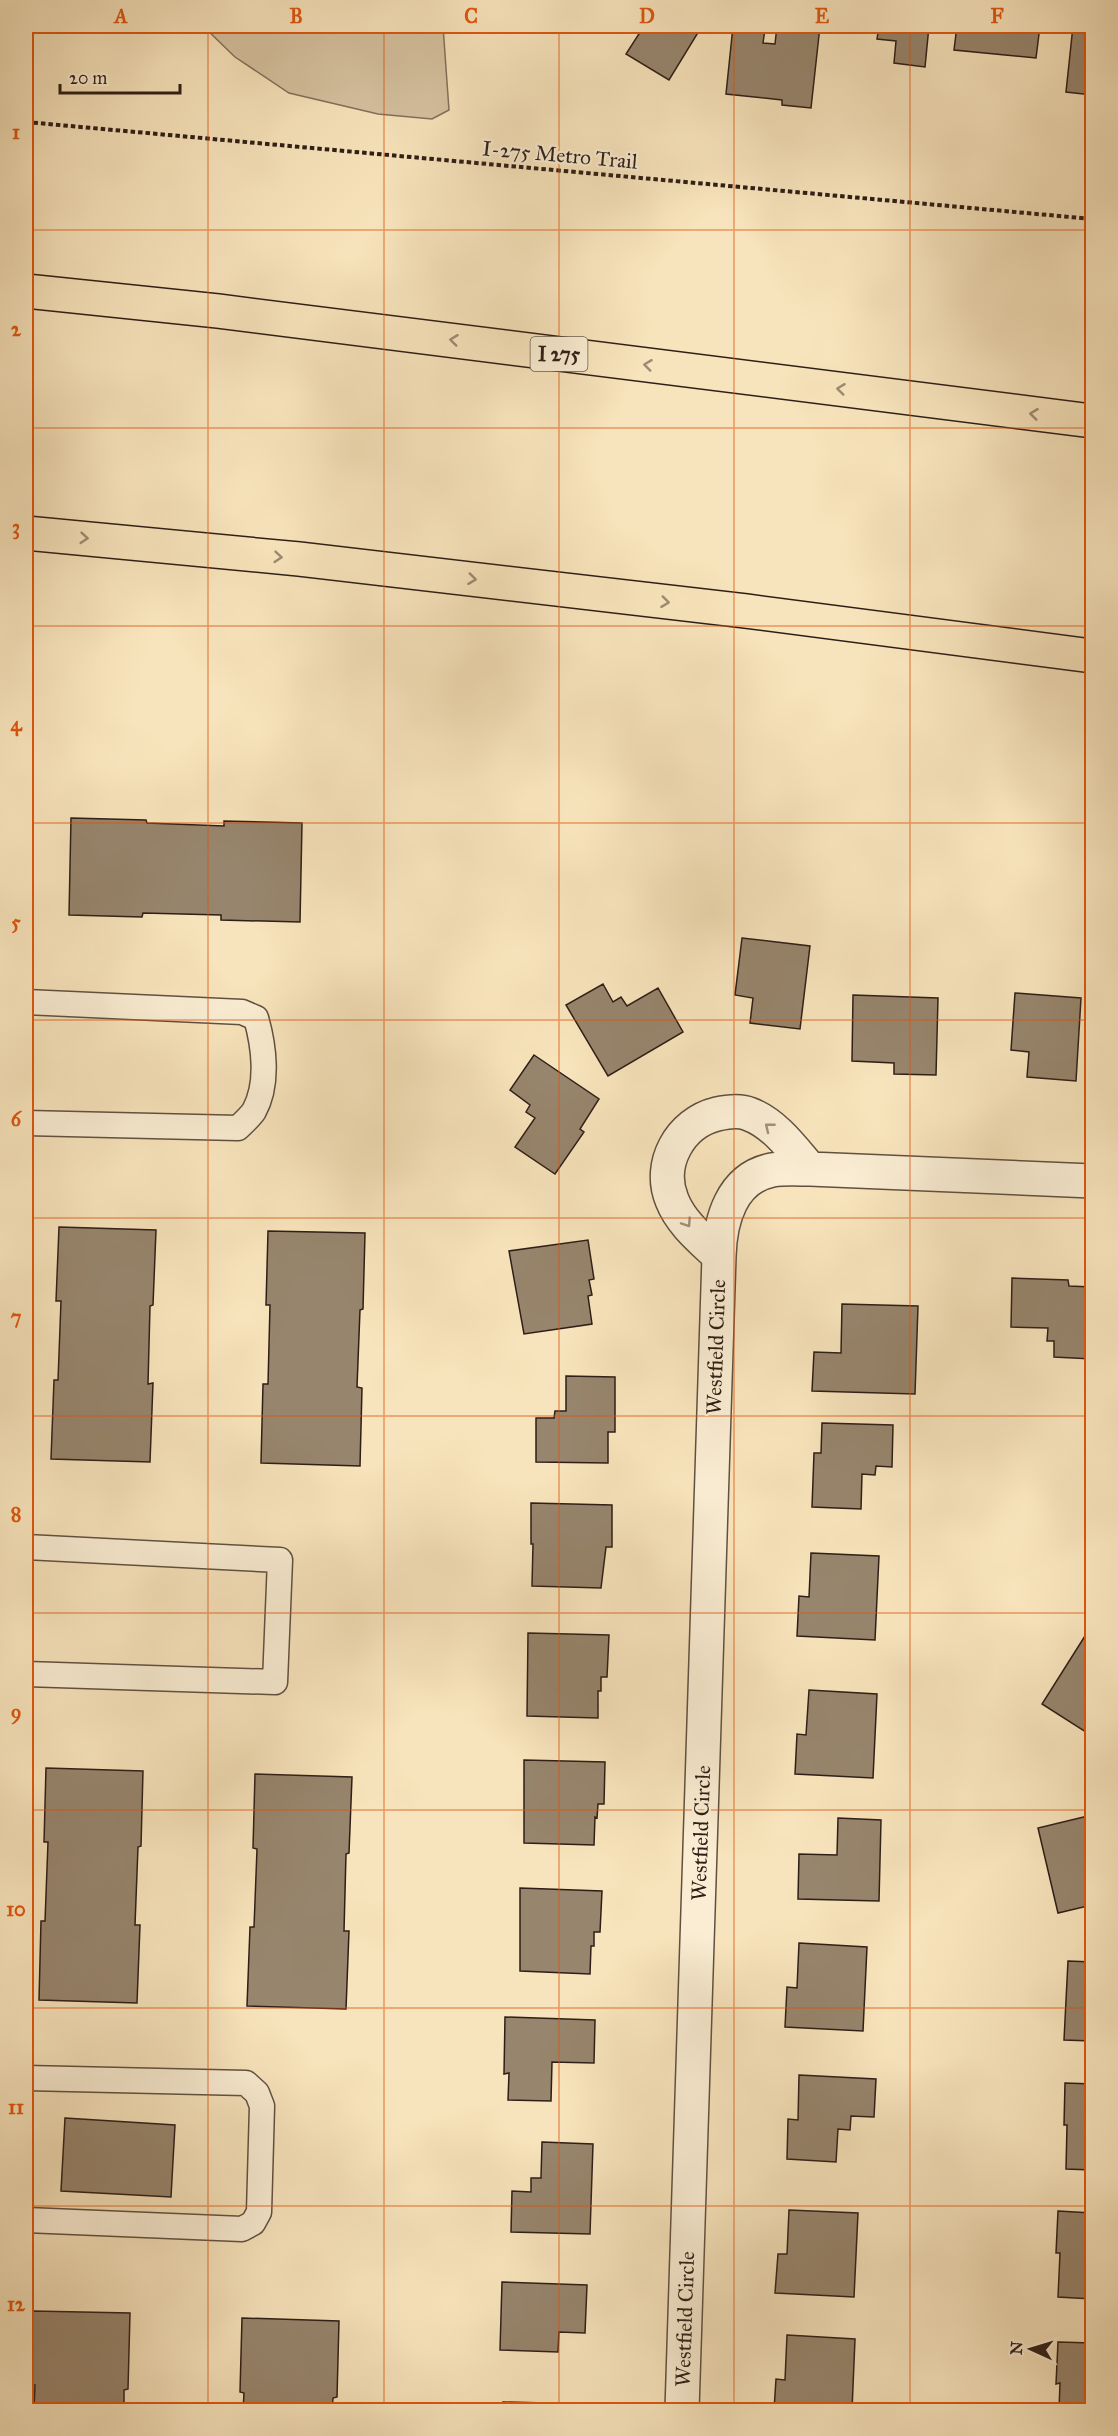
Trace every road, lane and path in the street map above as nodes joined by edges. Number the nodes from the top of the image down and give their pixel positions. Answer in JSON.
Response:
{"nodes":[{"id":1,"x":26,"y":122,"type":"edge"},
{"id":2,"x":1092,"y":219,"type":"edge"},
{"id":3,"x":26,"y":291,"type":"edge"},
{"id":4,"x":1092,"y":421,"type":"edge"},
{"id":5,"x":26,"y":533,"type":"edge"},
{"id":6,"x":1092,"y":656,"type":"edge"},
{"id":7,"x":26,"y":1002,"type":"edge"},
{"id":8,"x":26,"y":1124,"type":"edge"},
{"id":9,"x":810,"y":1169,"type":"junction"},
{"id":10,"x":1092,"y":1181,"type":"edge"},
{"id":11,"x":719,"y":1256,"type":"junction"},
{"id":12,"x":26,"y":1547,"type":"edge"},
{"id":13,"x":26,"y":1674,"type":"edge"},
{"id":14,"x":26,"y":2078,"type":"edge"},
{"id":15,"x":26,"y":2220,"type":"edge"},
{"id":16,"x":682,"y":2410,"type":"edge"}],
"edges":[{"from":1,"to":2,"type":"path","name":"I-275 Metro Trail"},
{"from":4,"to":3,"type":"highway","number":"I 275","one_way":true},
{"from":5,"to":6,"type":"highway","one_way":true},
{"from":7,"to":8,"type":"lane"},
{"from":9,"to":10,"type":"street","name":"Westfield Circle"},
{"from":9,"to":11,"type":"street","name":"Westfield Circle"},
{"from":9,"to":11,"type":"street","name":"Westfield Circle","one_way":true},
{"from":11,"to":16,"type":"street","name":"Westfield Circle"},
{"from":12,"to":13,"type":"lane"},
{"from":14,"to":15,"type":"lane"}]}
